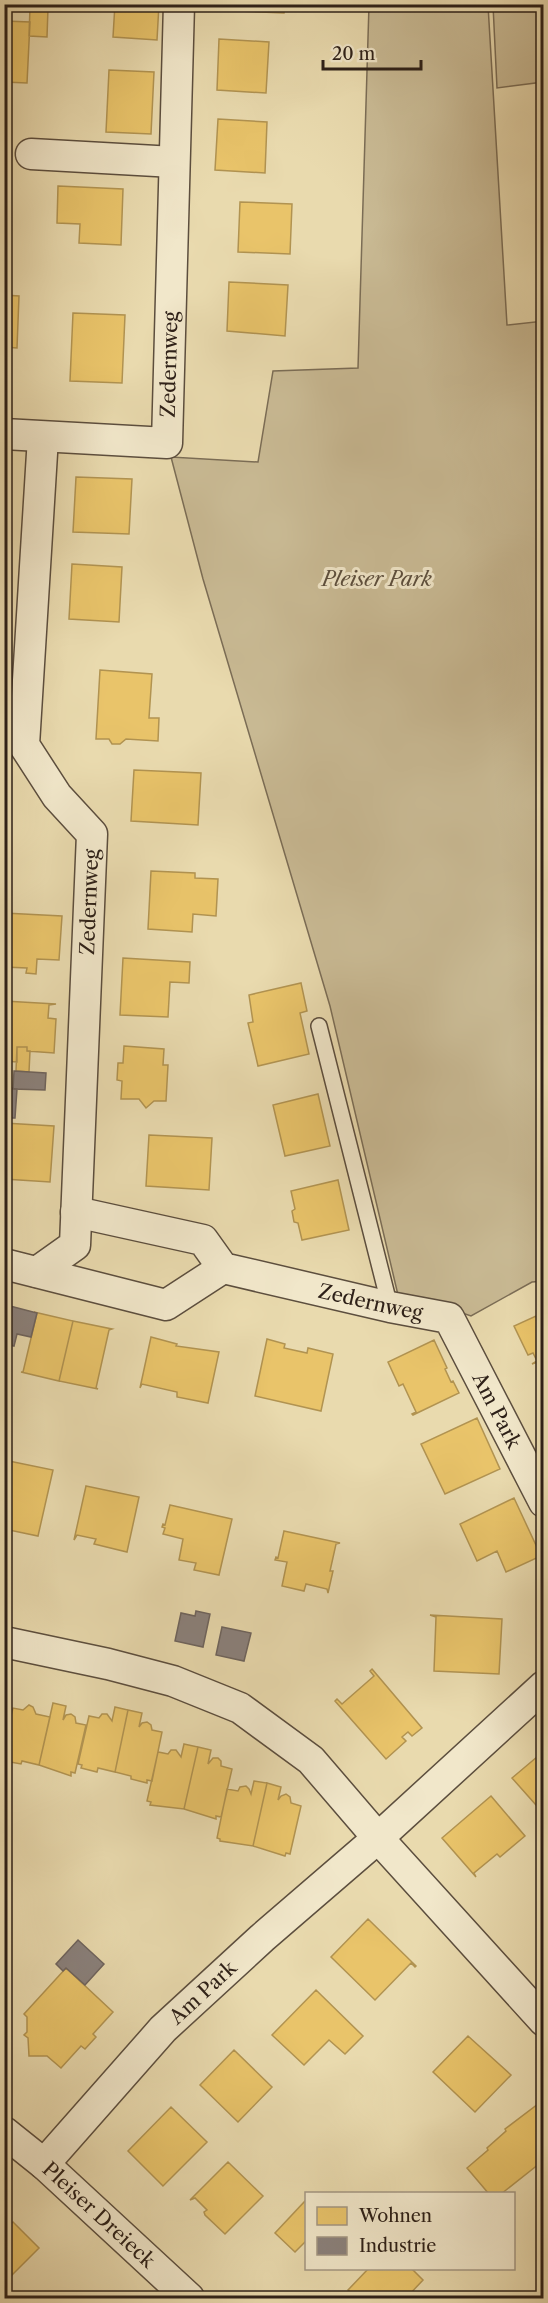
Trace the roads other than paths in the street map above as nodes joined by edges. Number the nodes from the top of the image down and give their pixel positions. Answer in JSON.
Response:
{"nodes":[{"id":1,"x":179,"y":4,"type":"edge"},
{"id":2,"x":31,"y":154,"type":"dead end"},
{"id":3,"x":174,"y":162,"type":"junction"},
{"id":4,"x":4,"y":434,"type":"edge"},
{"id":5,"x":43,"y":436,"type":"junction"},
{"id":6,"x":319,"y":1026,"type":"dead end"},
{"id":7,"x":76,"y":1212,"type":"junction"},
{"id":8,"x":4,"y":1264,"type":"edge"},
{"id":9,"x":223,"y":1268,"type":"junction"},
{"id":10,"x":37,"y":1272,"type":"junction"},
{"id":11,"x":390,"y":1307,"type":"junction"},
{"id":12,"x":449,"y":1318,"type":"joint"},
{"id":13,"x":543,"y":1502,"type":"edge"},
{"id":14,"x":6,"y":1644,"type":"edge"},
{"id":15,"x":543,"y":1686,"type":"edge"},
{"id":16,"x":378,"y":1838,"type":"junction"},
{"id":17,"x":543,"y":2021,"type":"edge"},
{"id":18,"x":5,"y":2133,"type":"edge"},
{"id":19,"x":44,"y":2164,"type":"junction"},
{"id":20,"x":189,"y":2298,"type":"edge"}],
"edges":[{"from":1,"to":3,"type":"street","name":"Zedernweg"},
{"from":2,"to":3,"type":"street"},
{"from":3,"to":5,"type":"street","name":"Zedernweg"},
{"from":4,"to":5,"type":"street","name":"Zedernweg"},
{"from":5,"to":7,"type":"street","name":"Zedernweg"},
{"from":6,"to":11,"type":"lane"},
{"from":7,"to":9,"type":"street"},
{"from":7,"to":10,"type":"street","name":"Zedernweg"},
{"from":8,"to":10,"type":"street"},
{"from":9,"to":10,"type":"street"},
{"from":9,"to":11,"type":"street","name":"Zedernweg"},
{"from":11,"to":12,"type":"street","name":"Zedernweg"},
{"from":12,"to":13,"type":"street","name":"Am Park"},
{"from":14,"to":16,"type":"street"},
{"from":15,"to":16,"type":"street","name":"Am Park"},
{"from":16,"to":17,"type":"street"},
{"from":16,"to":19,"type":"street","name":"Am Park"},
{"from":18,"to":19,"type":"street","name":"Pleiser Dreieck"},
{"from":19,"to":20,"type":"street","name":"Pleiser Dreieck"}]}
